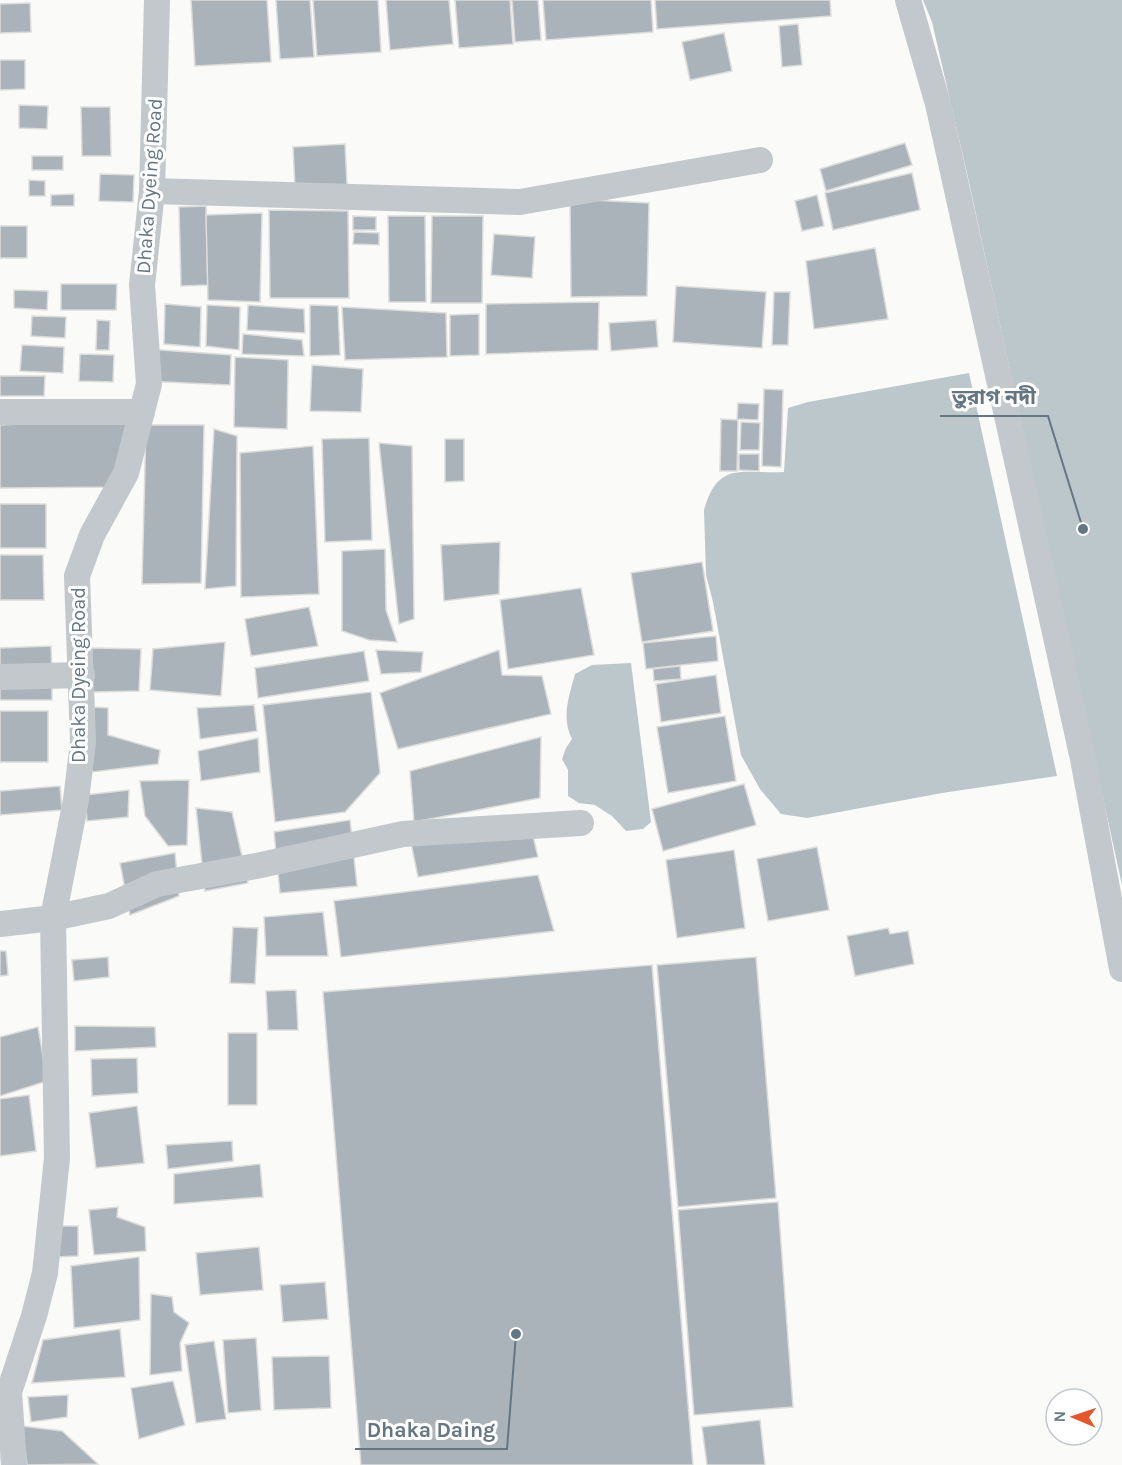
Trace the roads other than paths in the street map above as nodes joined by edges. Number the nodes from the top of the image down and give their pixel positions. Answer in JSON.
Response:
{"nodes":[{"id":1,"x":157,"y":0,"type":"edge"},
{"id":2,"x":908,"y":0,"type":"edge"},
{"id":3,"x":760,"y":160,"type":"dead end"},
{"id":4,"x":152,"y":191,"type":"junction"},
{"id":5,"x":0,"y":412,"type":"edge"},
{"id":6,"x":142,"y":412,"type":"junction"},
{"id":7,"x":82,"y":675,"type":"junction"},
{"id":8,"x":0,"y":677,"type":"edge"},
{"id":9,"x":581,"y":823,"type":"dead end"},
{"id":10,"x":53,"y":918,"type":"junction"},
{"id":11,"x":0,"y":924,"type":"edge"},
{"id":12,"x":1122,"y":969,"type":"edge"},
{"id":13,"x":14,"y":1465,"type":"edge"}],
"edges":[{"from":1,"to":4,"type":"street","name":"Dhaka Dyeing Road"},
{"from":2,"to":12,"type":"street"},
{"from":3,"to":4,"type":"street"},
{"from":4,"to":6,"type":"street","name":"Dhaka Dyeing Road"},
{"from":5,"to":6,"type":"street"},
{"from":6,"to":7,"type":"street","name":"Dhaka Dyeing Road"},
{"from":7,"to":8,"type":"street"},
{"from":7,"to":10,"type":"street","name":"Dhaka Dyeing Road"},
{"from":9,"to":10,"type":"street"},
{"from":10,"to":11,"type":"street"},
{"from":10,"to":13,"type":"street","name":"Dhaka Dyeing Road"}]}
